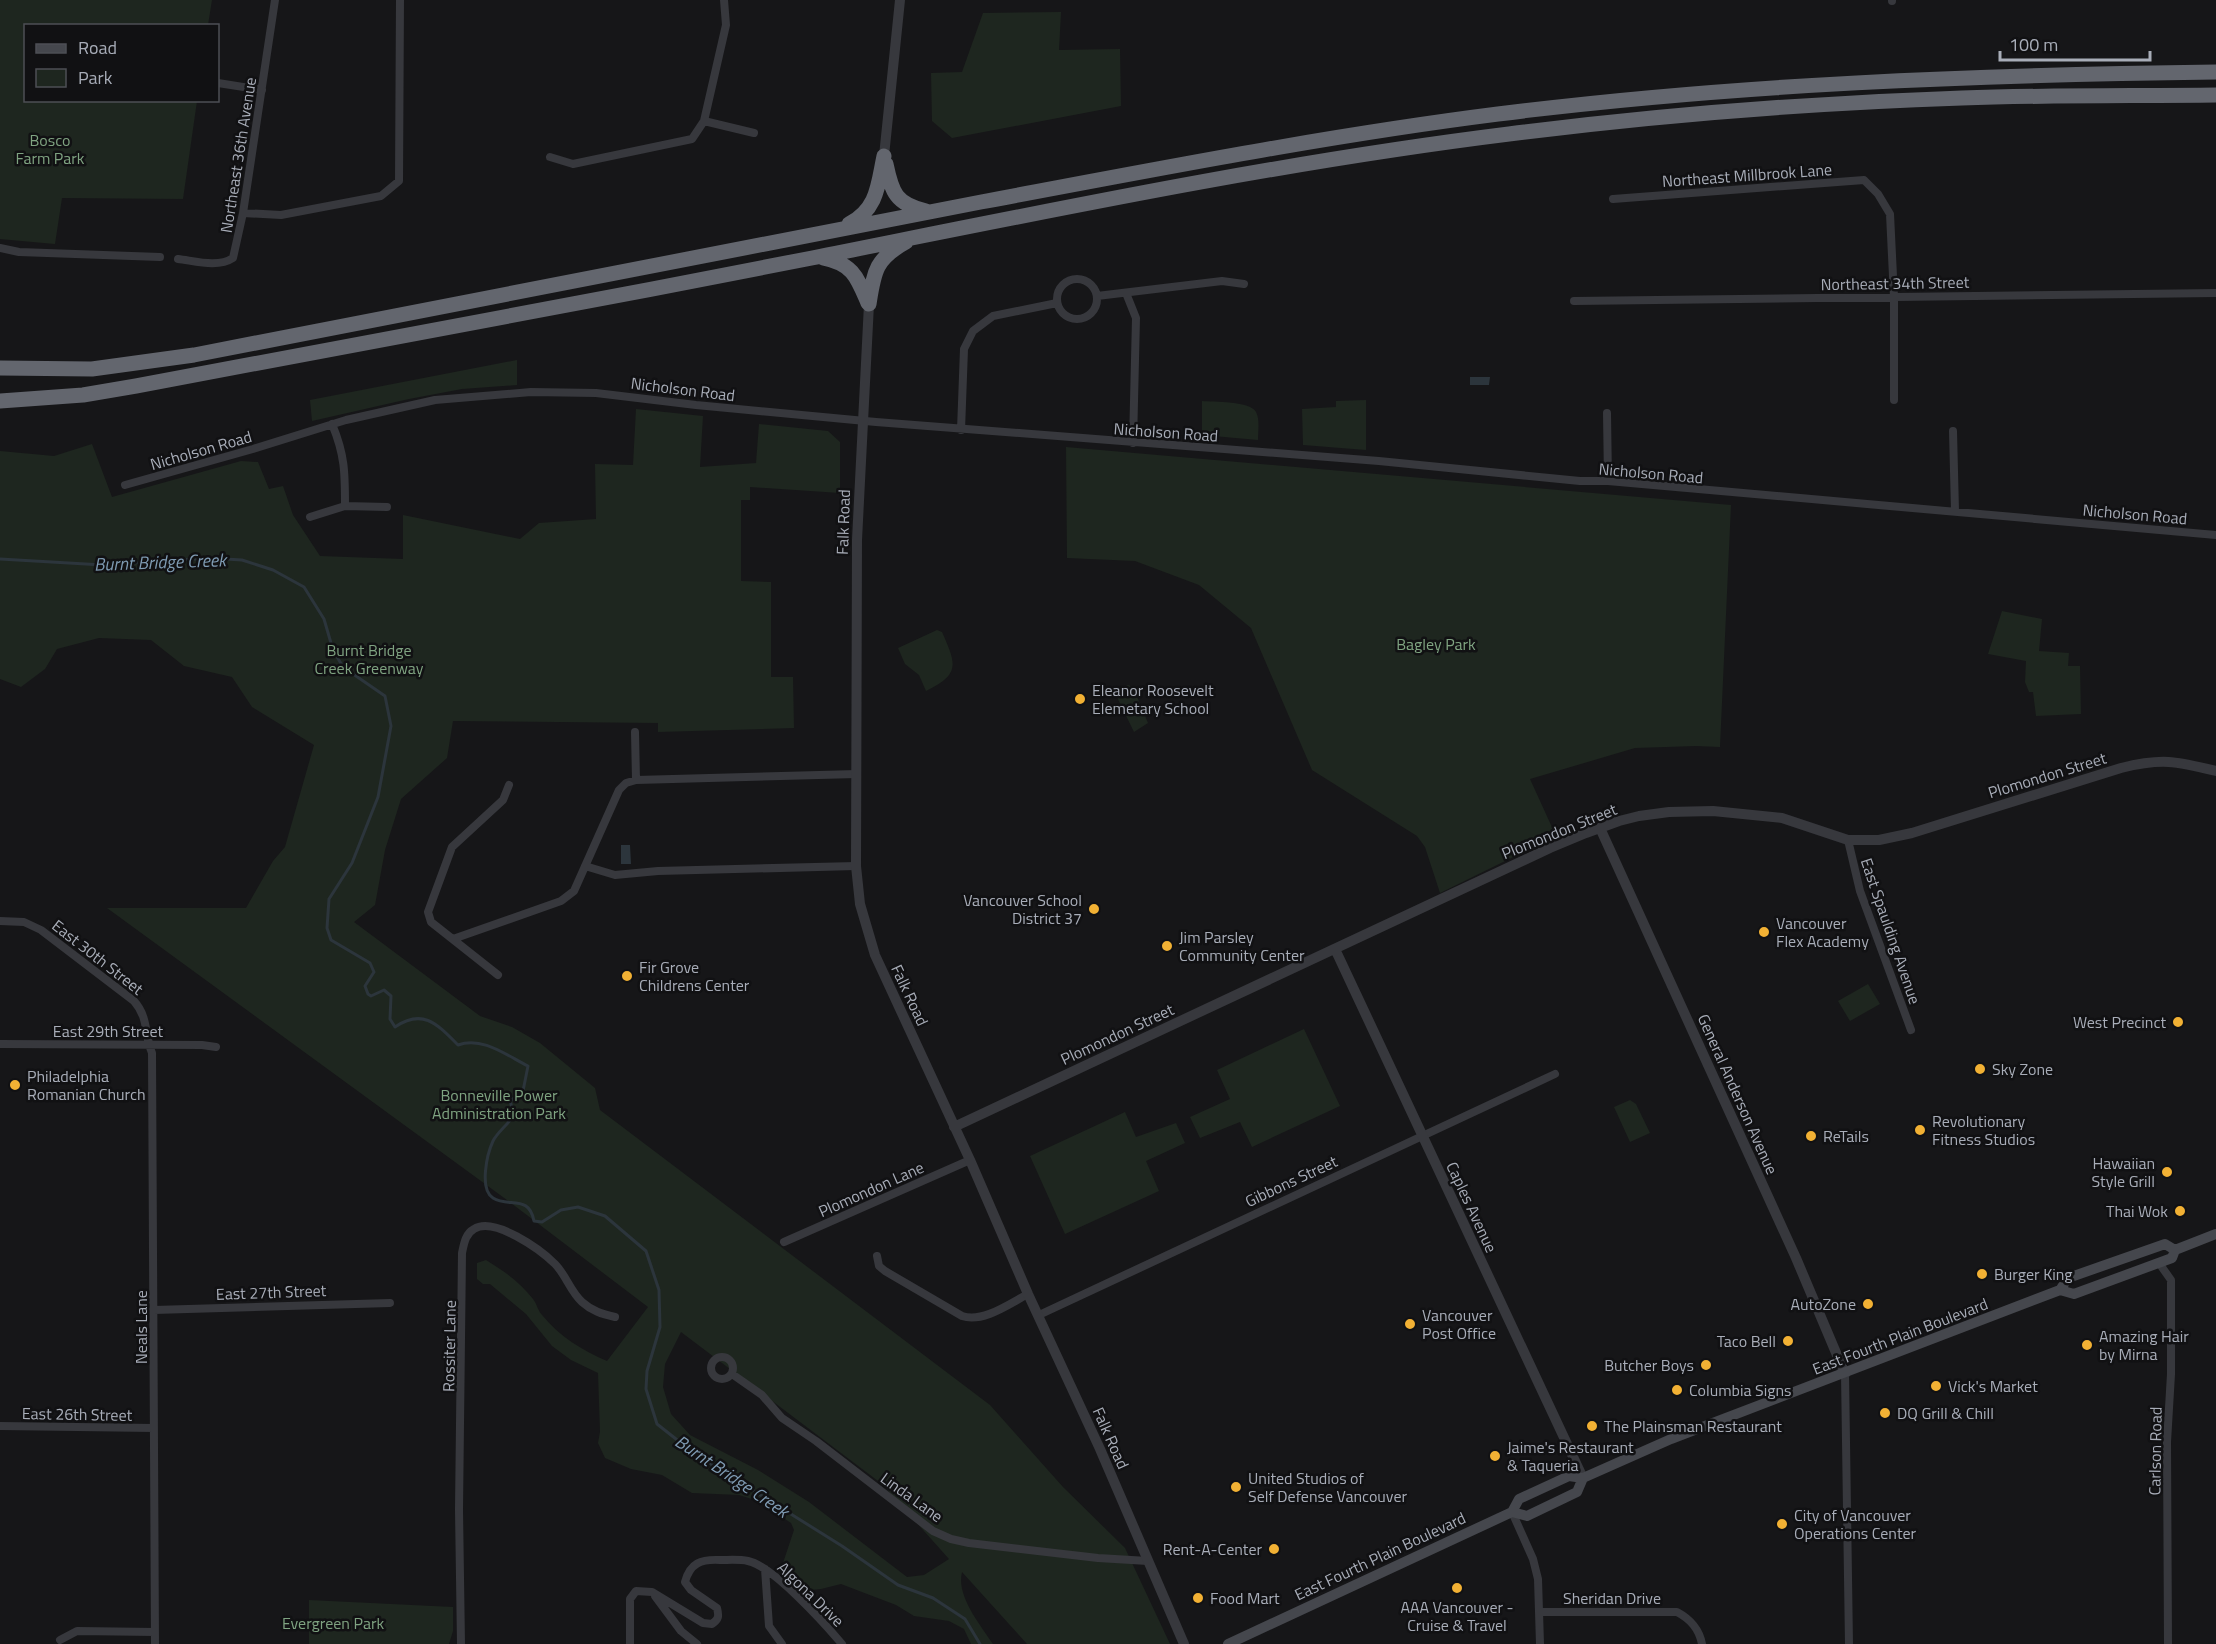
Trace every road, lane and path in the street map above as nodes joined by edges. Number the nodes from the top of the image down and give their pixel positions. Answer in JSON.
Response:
{"nodes":[{"id":1,"x":275,"y":0,"type":"edge"},
{"id":2,"x":400,"y":0,"type":"edge"},
{"id":3,"x":724,"y":0,"type":"edge"},
{"id":4,"x":900,"y":0,"type":"edge"},
{"id":5,"x":2216,"y":72,"type":"edge"},
{"id":6,"x":219,"y":83,"type":"edge"},
{"id":7,"x":262,"y":90,"type":"junction"},
{"id":8,"x":2216,"y":95,"type":"edge"},
{"id":9,"x":2108,"y":96,"type":"junction"},
{"id":10,"x":2216,"y":103,"type":"edge"},
{"id":11,"x":704,"y":121,"type":"junction"},
{"id":12,"x":754,"y":134,"type":"dead end"},
{"id":13,"x":884,"y":156,"type":"junction"},
{"id":14,"x":550,"y":157,"type":"dead end"},
{"id":15,"x":1613,"y":199,"type":"dead end"},
{"id":16,"x":929,"y":212,"type":"junction"},
{"id":17,"x":243,"y":213,"type":"junction"},
{"id":18,"x":841,"y":229,"type":"junction"},
{"id":19,"x":917,"y":236,"type":"junction"},
{"id":20,"x":0,"y":248,"type":"edge"},
{"id":21,"x":160,"y":257,"type":"dead end"},
{"id":22,"x":817,"y":257,"type":"junction"},
{"id":23,"x":178,"y":259,"type":"dead end"},
{"id":24,"x":1244,"y":284,"type":"dead end"},
{"id":25,"x":2216,"y":292,"type":"edge"},
{"id":26,"x":1126,"y":293,"type":"junction"},
{"id":27,"x":1097,"y":296,"type":"junction"},
{"id":28,"x":1894,"y":297,"type":"junction"},
{"id":29,"x":1574,"y":301,"type":"dead end"},
{"id":30,"x":1057,"y":303,"type":"junction"},
{"id":31,"x":869,"y":304,"type":"junction"},
{"id":32,"x":0,"y":368,"type":"edge"},
{"id":33,"x":68,"y":369,"type":"junction"},
{"id":34,"x":0,"y":374,"type":"edge"},
{"id":35,"x":201,"y":374,"type":"junction"},
{"id":36,"x":0,"y":393,"type":"edge"},
{"id":37,"x":1894,"y":400,"type":"dead end"},
{"id":38,"x":0,"y":401,"type":"edge"},
{"id":39,"x":1607,"y":413,"type":"dead end"},
{"id":40,"x":861,"y":421,"type":"junction"},
{"id":41,"x":332,"y":424,"type":"junction"},
{"id":42,"x":961,"y":430,"type":"junction"},
{"id":43,"x":1953,"y":432,"type":"dead end"},
{"id":44,"x":1133,"y":443,"type":"junction"},
{"id":45,"x":1608,"y":481,"type":"junction"},
{"id":46,"x":125,"y":485,"type":"dead end"},
{"id":47,"x":345,"y":506,"type":"junction"},
{"id":48,"x":387,"y":507,"type":"dead end"},
{"id":49,"x":1956,"y":511,"type":"junction"},
{"id":50,"x":310,"y":518,"type":"dead end"},
{"id":51,"x":2216,"y":535,"type":"edge"},
{"id":52,"x":635,"y":732,"type":"dead end"},
{"id":53,"x":2216,"y":771,"type":"edge"},
{"id":54,"x":857,"y":774,"type":"junction"},
{"id":55,"x":636,"y":780,"type":"junction"},
{"id":56,"x":509,"y":784,"type":"dead end"},
{"id":57,"x":1600,"y":828,"type":"junction"},
{"id":58,"x":1848,"y":840,"type":"junction"},
{"id":59,"x":585,"y":866,"type":"junction"},
{"id":60,"x":856,"y":866,"type":"junction"},
{"id":61,"x":0,"y":921,"type":"edge"},
{"id":62,"x":453,"y":939,"type":"junction"},
{"id":63,"x":1335,"y":949,"type":"junction"},
{"id":64,"x":498,"y":975,"type":"dead end"},
{"id":65,"x":142,"y":1011,"type":"joint"},
{"id":66,"x":1911,"y":1030,"type":"dead end"},
{"id":67,"x":0,"y":1044,"type":"edge"},
{"id":68,"x":148,"y":1044,"type":"junction"},
{"id":69,"x":216,"y":1047,"type":"dead end"},
{"id":70,"x":1555,"y":1074,"type":"dead end"},
{"id":71,"x":954,"y":1127,"type":"junction"},
{"id":72,"x":1422,"y":1134,"type":"junction"},
{"id":73,"x":970,"y":1160,"type":"junction"},
{"id":74,"x":2216,"y":1234,"type":"edge"},
{"id":75,"x":784,"y":1242,"type":"dead end"},
{"id":76,"x":2175,"y":1250,"type":"junction"},
{"id":77,"x":877,"y":1256,"type":"dead end"},
{"id":78,"x":2159,"y":1263,"type":"junction"},
{"id":79,"x":2060,"y":1290,"type":"junction"},
{"id":80,"x":1028,"y":1294,"type":"junction"},
{"id":81,"x":390,"y":1303,"type":"dead end"},
{"id":82,"x":154,"y":1310,"type":"junction"},
{"id":83,"x":1039,"y":1315,"type":"junction"},
{"id":84,"x":615,"y":1317,"type":"dead end"},
{"id":85,"x":732,"y":1374,"type":"dead end"},
{"id":86,"x":1845,"y":1374,"type":"junction"},
{"id":87,"x":0,"y":1426,"type":"edge"},
{"id":88,"x":154,"y":1428,"type":"junction"},
{"id":89,"x":1583,"y":1478,"type":"junction"},
{"id":90,"x":1512,"y":1512,"type":"junction"},
{"id":91,"x":1148,"y":1561,"type":"junction"},
{"id":92,"x":765,"y":1569,"type":"junction"},
{"id":93,"x":652,"y":1592,"type":"junction"},
{"id":94,"x":1540,"y":1612,"type":"junction"},
{"id":95,"x":155,"y":1632,"type":"junction"},
{"id":96,"x":60,"y":1640,"type":"dead end"},
{"id":97,"x":155,"y":1644,"type":"edge"},
{"id":98,"x":461,"y":1644,"type":"edge"},
{"id":99,"x":630,"y":1644,"type":"edge"},
{"id":100,"x":697,"y":1644,"type":"edge"},
{"id":101,"x":782,"y":1644,"type":"edge"},
{"id":102,"x":842,"y":1644,"type":"edge"},
{"id":103,"x":1184,"y":1644,"type":"edge"},
{"id":104,"x":1228,"y":1644,"type":"edge"},
{"id":105,"x":1540,"y":1644,"type":"edge"},
{"id":106,"x":1702,"y":1644,"type":"edge"},
{"id":107,"x":1849,"y":1644,"type":"edge"},
{"id":108,"x":2168,"y":1644,"type":"edge"}],
"edges":[{"from":1,"to":7,"type":"street","name":"Northeast 36th Avenue"},
{"from":2,"to":17,"type":"street"},
{"from":3,"to":11,"type":"street"},
{"from":4,"to":13,"type":"street"},
{"from":5,"to":16,"type":"highway"},
{"from":6,"to":7,"type":"street"},
{"from":7,"to":17,"type":"street","name":"Northeast 36th Avenue"},
{"from":8,"to":9,"type":"highway"},
{"from":9,"to":10,"type":"highway"},
{"from":9,"to":19,"type":"highway"},
{"from":11,"to":12,"type":"street"},
{"from":11,"to":14,"type":"street"},
{"from":13,"to":16,"type":"highway"},
{"from":13,"to":18,"type":"highway"},
{"from":15,"to":28,"type":"street","name":"Northeast Millbrook Lane"},
{"from":16,"to":18,"type":"highway"},
{"from":17,"to":23,"type":"street","name":"Northeast 36th Avenue"},
{"from":18,"to":33,"type":"highway"},
{"from":19,"to":22,"type":"highway"},
{"from":19,"to":31,"type":"highway"},
{"from":20,"to":21,"type":"street"},
{"from":22,"to":31,"type":"highway"},
{"from":22,"to":35,"type":"highway"},
{"from":24,"to":26,"type":"street"},
{"from":25,"to":28,"type":"street","name":"Northeast 34th Street"},
{"from":26,"to":27,"type":"street"},
{"from":26,"to":44,"type":"street"},
{"from":27,"to":30,"type":"street"},
{"from":27,"to":30,"type":"street"},
{"from":28,"to":29,"type":"street","name":"Northeast 34th Street"},
{"from":28,"to":37,"type":"street"},
{"from":30,"to":42,"type":"street"},
{"from":31,"to":40,"type":"street","name":"Falk Road"},
{"from":32,"to":33,"type":"highway"},
{"from":33,"to":34,"type":"highway"},
{"from":35,"to":36,"type":"highway"},
{"from":35,"to":38,"type":"highway"},
{"from":39,"to":45,"type":"street"},
{"from":40,"to":41,"type":"street","name":"Nicholson Road"},
{"from":40,"to":42,"type":"street","name":"Nicholson Road"},
{"from":40,"to":54,"type":"street","name":"Falk Road"},
{"from":41,"to":46,"type":"street","name":"Nicholson Road"},
{"from":41,"to":47,"type":"street"},
{"from":42,"to":44,"type":"street","name":"Nicholson Road"},
{"from":43,"to":49,"type":"street"},
{"from":44,"to":45,"type":"street","name":"Nicholson Road"},
{"from":45,"to":49,"type":"street","name":"Nicholson Road"},
{"from":47,"to":48,"type":"street"},
{"from":47,"to":50,"type":"street"},
{"from":49,"to":51,"type":"street","name":"Nicholson Road"},
{"from":52,"to":55,"type":"street"},
{"from":53,"to":58,"type":"street","name":"Plomondon Street"},
{"from":54,"to":55,"type":"street"},
{"from":54,"to":60,"type":"street","name":"Falk Road"},
{"from":55,"to":59,"type":"street"},
{"from":56,"to":62,"type":"street"},
{"from":57,"to":58,"type":"street","name":"Plomondon Street"},
{"from":57,"to":63,"type":"street","name":"Plomondon Street"},
{"from":57,"to":86,"type":"street","name":"General Anderson Avenue"},
{"from":58,"to":66,"type":"street","name":"East Spaulding Avenue"},
{"from":59,"to":60,"type":"street"},
{"from":59,"to":62,"type":"street"},
{"from":60,"to":71,"type":"street","name":"Falk Road"},
{"from":61,"to":65,"type":"street","name":"East 30th Street"},
{"from":62,"to":64,"type":"street"},
{"from":63,"to":71,"type":"street","name":"Plomondon Street"},
{"from":63,"to":72,"type":"street","name":"Caples Avenue"},
{"from":65,"to":68,"type":"street","name":"Neals Lane"},
{"from":67,"to":68,"type":"street","name":"East 29th Street"},
{"from":68,"to":69,"type":"street","name":"East 29th Street"},
{"from":68,"to":82,"type":"street","name":"Neals Lane"},
{"from":70,"to":72,"type":"street","name":"Gibbons Street"},
{"from":71,"to":73,"type":"street","name":"Falk Road"},
{"from":72,"to":83,"type":"street","name":"Gibbons Street"},
{"from":72,"to":89,"type":"street","name":"Caples Avenue"},
{"from":73,"to":75,"type":"street","name":"Plomondon Lane"},
{"from":73,"to":80,"type":"street","name":"Falk Road"},
{"from":74,"to":76,"type":"main road","name":"East Fourth Plain Boulevard"},
{"from":76,"to":78,"type":"main road","name":"East Fourth Plain Boulevard"},
{"from":76,"to":79,"type":"main road","name":"East Fourth Plain Boulevard"},
{"from":77,"to":80,"type":"street"},
{"from":78,"to":79,"type":"main road","name":"East Fourth Plain Boulevard"},
{"from":78,"to":108,"type":"street","name":"Carlson Road"},
{"from":79,"to":86,"type":"main road","name":"East Fourth Plain Boulevard"},
{"from":80,"to":83,"type":"street","name":"Falk Road"},
{"from":81,"to":82,"type":"street","name":"East 27th Street"},
{"from":82,"to":88,"type":"street","name":"Neals Lane"},
{"from":83,"to":91,"type":"street","name":"Falk Road"},
{"from":84,"to":98,"type":"street","name":"Rossiter Lane"},
{"from":85,"to":91,"type":"street","name":"Linda Lane"},
{"from":86,"to":89,"type":"main road","name":"East Fourth Plain Boulevard"},
{"from":86,"to":107,"type":"street"},
{"from":87,"to":88,"type":"street","name":"East 26th Street"},
{"from":88,"to":95,"type":"street","name":"Neals Lane"},
{"from":89,"to":90,"type":"main road","name":"East Fourth Plain Boulevard"},
{"from":89,"to":90,"type":"main road","name":"East Fourth Plain Boulevard"},
{"from":90,"to":94,"type":"street"},
{"from":90,"to":104,"type":"main road","name":"East Fourth Plain Boulevard"},
{"from":91,"to":103,"type":"street","name":"Falk Road"},
{"from":92,"to":93,"type":"street","name":"Algona Drive"},
{"from":92,"to":101,"type":"street"},
{"from":92,"to":102,"type":"street","name":"Algona Drive"},
{"from":93,"to":99,"type":"street"},
{"from":93,"to":100,"type":"street"},
{"from":94,"to":105,"type":"street"},
{"from":94,"to":106,"type":"street","name":"Sheridan Drive"},
{"from":95,"to":96,"type":"street"},
{"from":95,"to":97,"type":"street","name":"Neals Lane"}]}
